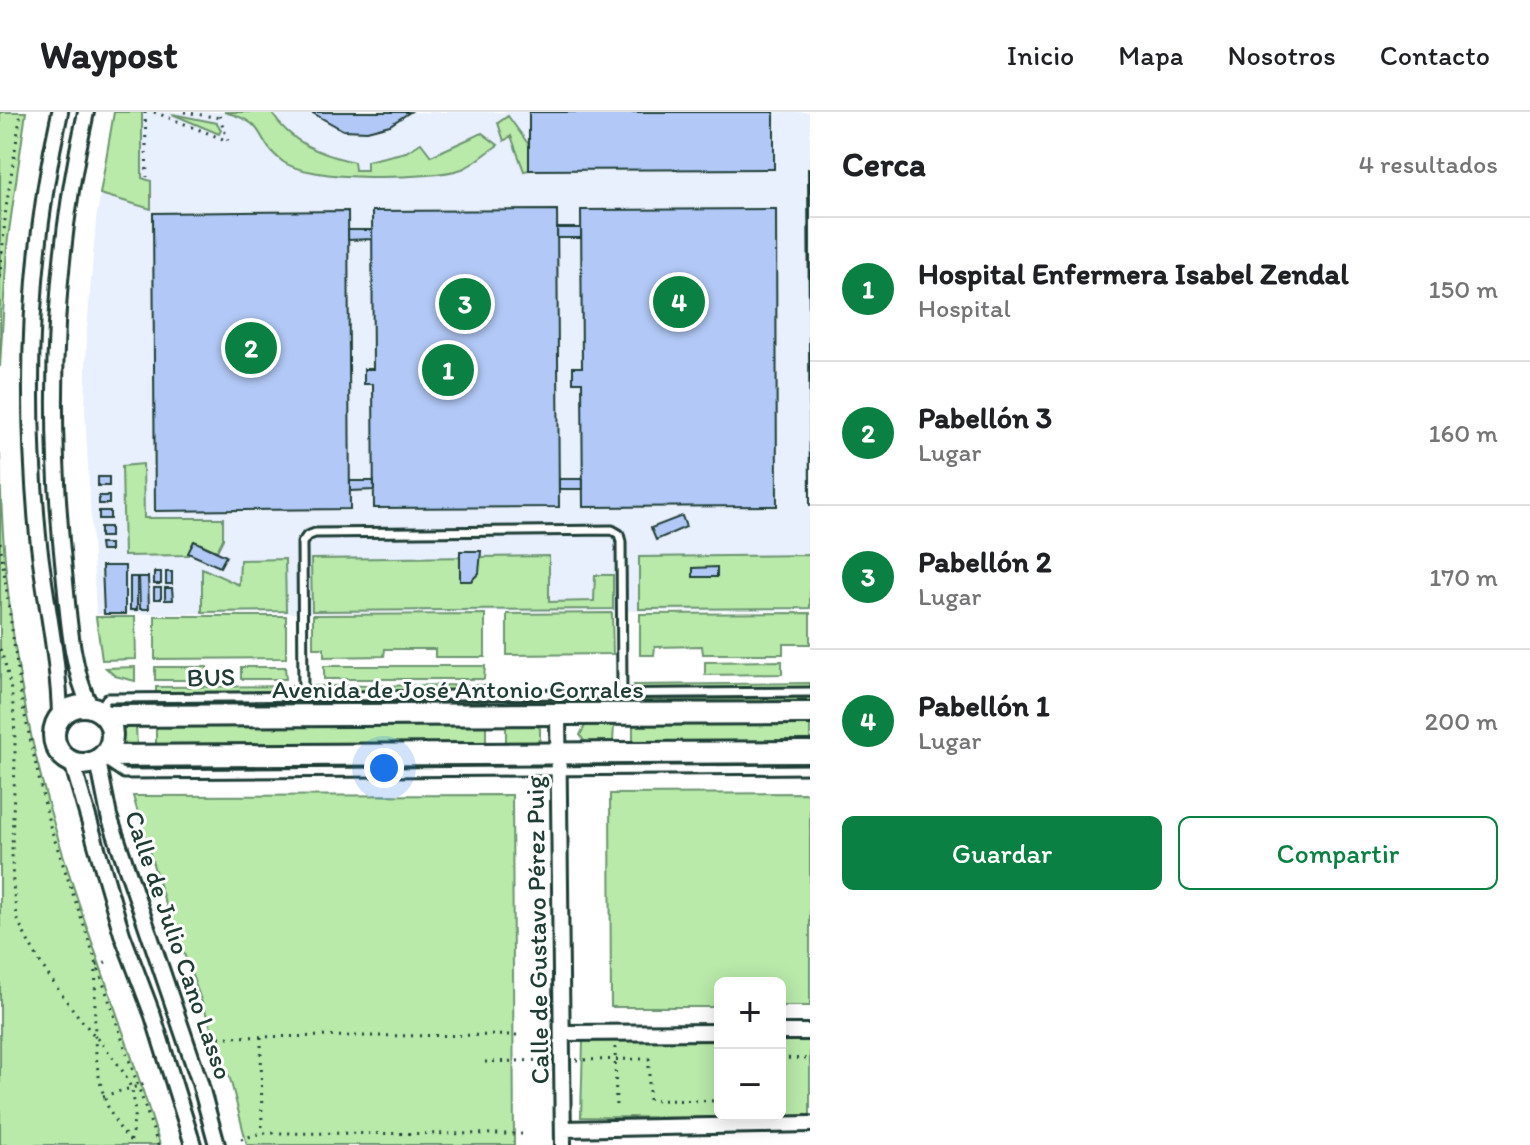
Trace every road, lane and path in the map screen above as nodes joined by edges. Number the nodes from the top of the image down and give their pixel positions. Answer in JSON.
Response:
{"nodes":[{"id":1,"x":21,"y":112,"type":"edge"},
{"id":2,"x":60,"y":112,"type":"edge"},
{"id":3,"x":86,"y":112,"type":"edge"},
{"id":4,"x":145,"y":112,"type":"edge"},
{"id":5,"x":154,"y":112,"type":"edge"},
{"id":6,"x":184,"y":112,"type":"edge"},
{"id":7,"x":218,"y":112,"type":"edge"},
{"id":8,"x":220,"y":118,"type":"junction"},
{"id":9,"x":147,"y":177,"type":"dead end"},
{"id":10,"x":0,"y":277,"type":"edge"},
{"id":11,"x":0,"y":542,"type":"edge"},
{"id":12,"x":0,"y":649,"type":"edge"},
{"id":13,"x":15,"y":663,"type":"junction"},
{"id":14,"x":6,"y":666,"type":"junction"},
{"id":15,"x":810,"y":692,"type":"edge"},
{"id":16,"x":622,"y":693,"type":"junction"},
{"id":17,"x":303,"y":695,"type":"junction"},
{"id":18,"x":98,"y":710,"type":"junction"},
{"id":19,"x":810,"y":713,"type":"edge"},
{"id":20,"x":558,"y":714,"type":"junction"},
{"id":21,"x":60,"y":717,"type":"junction"},
{"id":22,"x":810,"y":752,"type":"edge"},
{"id":23,"x":101,"y":758,"type":"junction"},
{"id":24,"x":72,"y":762,"type":"junction"},
{"id":25,"x":560,"y":763,"type":"junction"},
{"id":26,"x":810,"y":769,"type":"edge"},
{"id":27,"x":106,"y":962,"type":"dead end"},
{"id":28,"x":96,"y":966,"type":"junction"},
{"id":29,"x":714,"y":1032,"type":"edge"},
{"id":30,"x":786,"y":1032,"type":"edge"},
{"id":31,"x":810,"y":1032,"type":"edge"},
{"id":32,"x":563,"y":1033,"type":"junction"},
{"id":33,"x":522,"y":1035,"type":"dead end"},
{"id":34,"x":96,"y":1037,"type":"junction"},
{"id":35,"x":211,"y":1037,"type":"dead end"},
{"id":36,"x":261,"y":1037,"type":"junction"},
{"id":37,"x":615,"y":1047,"type":"dead end"},
{"id":38,"x":786,"y":1058,"type":"edge"},
{"id":39,"x":616,"y":1059,"type":"junction"},
{"id":40,"x":810,"y":1059,"type":"edge"},
{"id":41,"x":563,"y":1060,"type":"junction"},
{"id":42,"x":485,"y":1062,"type":"dead end"},
{"id":43,"x":149,"y":1083,"type":"dead end"},
{"id":44,"x":138,"y":1086,"type":"junction"},
{"id":45,"x":130,"y":1088,"type":"junction"},
{"id":46,"x":103,"y":1096,"type":"junction"},
{"id":47,"x":714,"y":1101,"type":"edge"},
{"id":48,"x":616,"y":1112,"type":"dead end"},
{"id":49,"x":810,"y":1124,"type":"edge"},
{"id":50,"x":563,"y":1129,"type":"junction"},
{"id":51,"x":262,"y":1133,"type":"junction"},
{"id":52,"x":522,"y":1134,"type":"dead end"},
{"id":53,"x":241,"y":1139,"type":"dead end"},
{"id":54,"x":132,"y":1144,"type":"edge"},
{"id":55,"x":158,"y":1145,"type":"edge"},
{"id":56,"x":193,"y":1145,"type":"edge"},
{"id":57,"x":217,"y":1145,"type":"edge"},
{"id":58,"x":563,"y":1145,"type":"edge"}],
"edges":[{"from":1,"to":10,"type":"path"},
{"from":2,"to":21,"type":"street"},
{"from":3,"to":18,"type":"street"},
{"from":4,"to":9,"type":"path"},
{"from":5,"to":8,"type":"path"},
{"from":6,"to":8,"type":"path"},
{"from":7,"to":8,"type":"path"},
{"from":11,"to":13,"type":"path"},
{"from":12,"to":14,"type":"path"},
{"from":13,"to":14,"type":"path"},
{"from":13,"to":28,"type":"path"},
{"from":14,"to":34,"type":"path"},
{"from":15,"to":16,"type":"lane","name":"BUS"},
{"from":16,"to":17,"type":"lane","name":"BUS"},
{"from":16,"to":17,"type":"lane"},
{"from":17,"to":18,"type":"lane","name":"BUS"},
{"from":18,"to":20,"type":"street","name":"Avenida de José Antonio Corrales"},
{"from":18,"to":21,"type":"street"},
{"from":18,"to":23,"type":"street"},
{"from":19,"to":20,"type":"street","name":"Avenida de José Antonio Corrales"},
{"from":20,"to":25,"type":"street","name":"Calle de Gustavo Pérez Puig"},
{"from":21,"to":24,"type":"street"},
{"from":22,"to":25,"type":"street"},
{"from":23,"to":24,"type":"street"},
{"from":23,"to":25,"type":"street"},
{"from":23,"to":57,"type":"street","name":"Calle de Julio Cano Lasso"},
{"from":24,"to":56,"type":"street","name":"Calle de Julio Cano Lasso"},
{"from":25,"to":26,"type":"lane"},
{"from":25,"to":32,"type":"street","name":"Calle de Gustavo Pérez Puig"},
{"from":27,"to":28,"type":"path"},
{"from":28,"to":34,"type":"path"},
{"from":28,"to":44,"type":"path"},
{"from":29,"to":32,"type":"street"},
{"from":30,"to":31,"type":"street"},
{"from":32,"to":41,"type":"street","name":"Calle de Gustavo Pérez Puig"},
{"from":33,"to":36,"type":"path"},
{"from":34,"to":45,"type":"path"},
{"from":34,"to":46,"type":"path"},
{"from":35,"to":36,"type":"path"},
{"from":36,"to":51,"type":"path"},
{"from":37,"to":39,"type":"path"},
{"from":38,"to":40,"type":"path"},
{"from":39,"to":41,"type":"path"},
{"from":39,"to":47,"type":"path"},
{"from":39,"to":48,"type":"path"},
{"from":41,"to":42,"type":"path"},
{"from":41,"to":50,"type":"street","name":"Calle de Gustavo Pérez Puig"},
{"from":43,"to":44,"type":"path"},
{"from":44,"to":45,"type":"path"},
{"from":44,"to":55,"type":"path"},
{"from":45,"to":46,"type":"path"},
{"from":45,"to":54,"type":"path"},
{"from":46,"to":54,"type":"path"},
{"from":49,"to":50,"type":"street"},
{"from":50,"to":58,"type":"street","name":"Calle de Gustavo Pérez Puig"},
{"from":51,"to":52,"type":"path"},
{"from":51,"to":53,"type":"path"}]}
